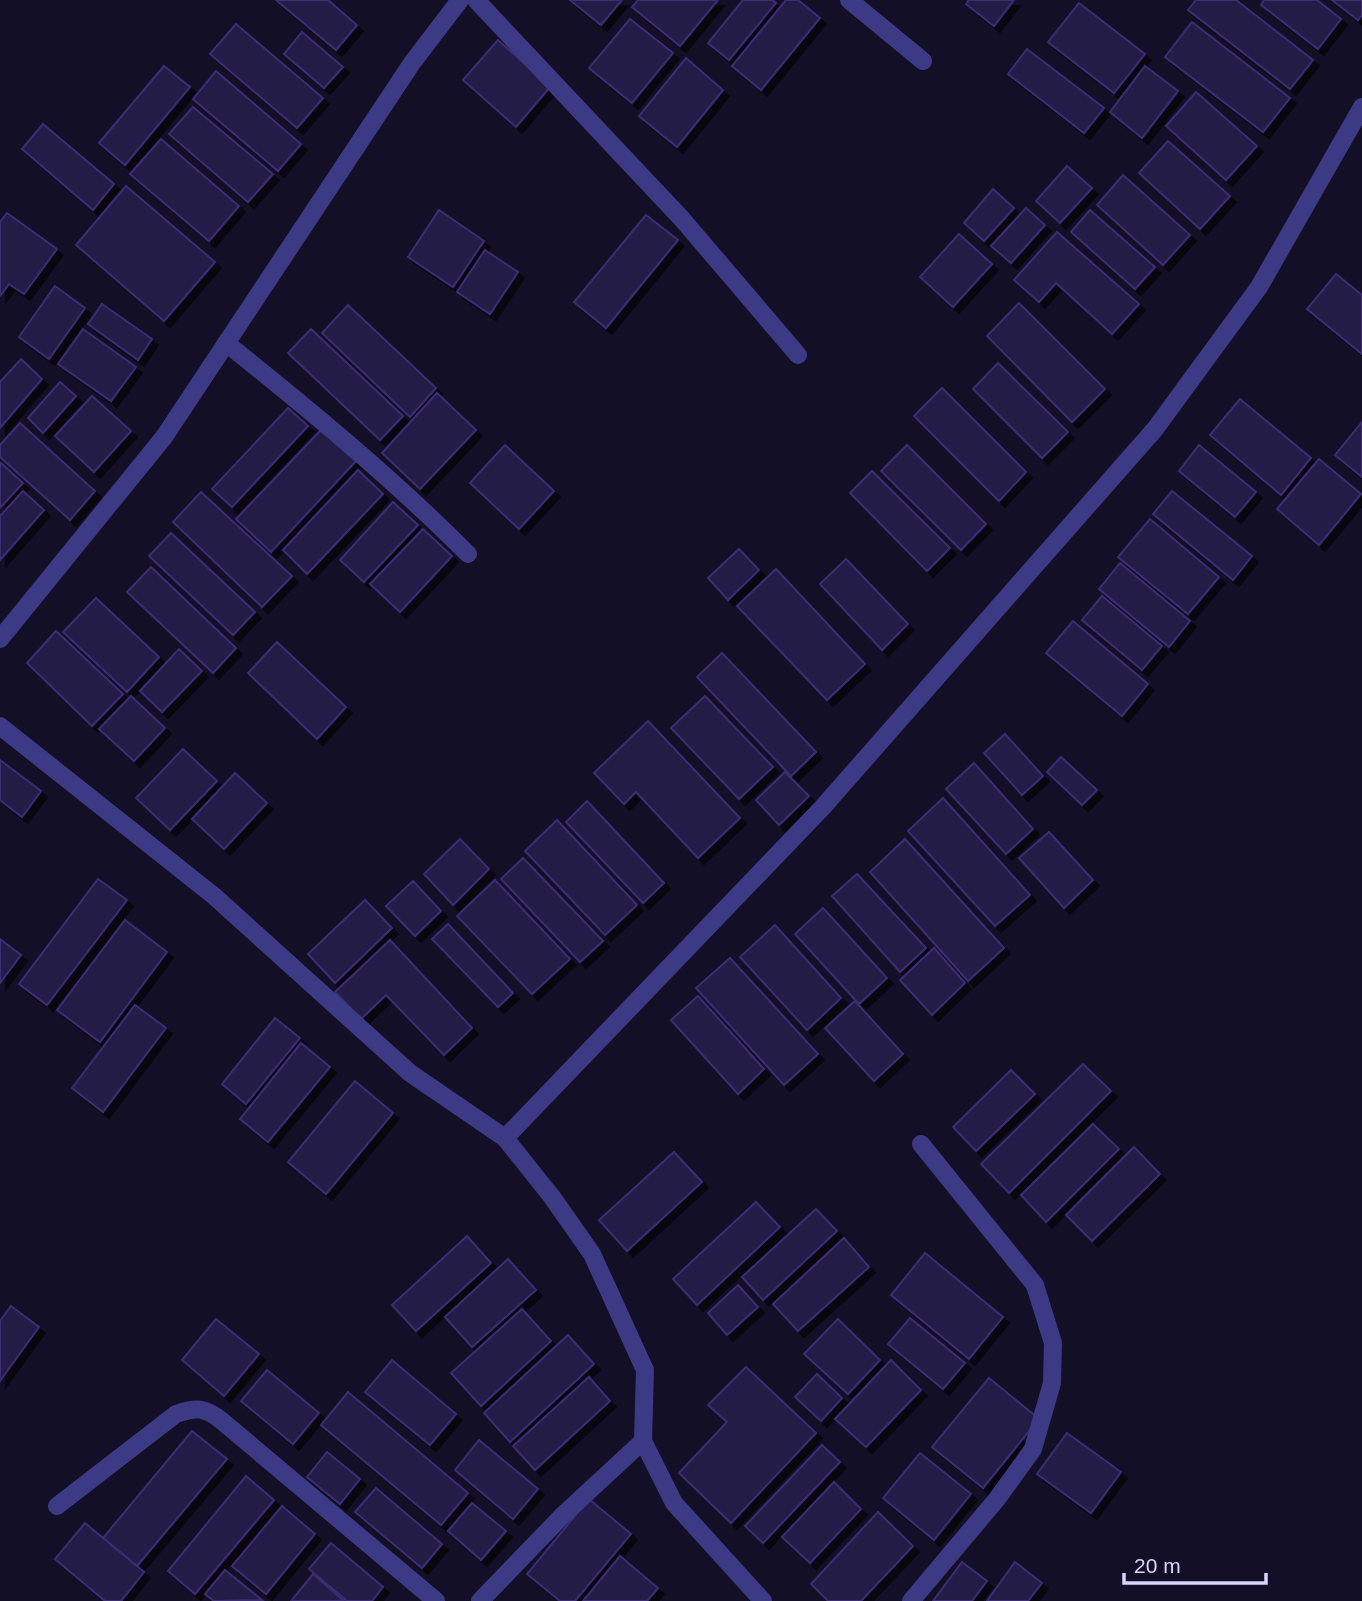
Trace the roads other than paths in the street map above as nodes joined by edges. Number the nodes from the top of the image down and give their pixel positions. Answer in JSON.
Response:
{"nodes":[{"id":1,"x":460,"y":0,"type":"edge"},
{"id":2,"x":476,"y":0,"type":"edge"},
{"id":3,"x":849,"y":0,"type":"edge"},
{"id":4,"x":923,"y":61,"type":"dead end"},
{"id":5,"x":1362,"y":107,"type":"edge"},
{"id":6,"x":226,"y":343,"type":"junction"},
{"id":7,"x":798,"y":355,"type":"dead end"},
{"id":8,"x":468,"y":554,"type":"dead end"},
{"id":9,"x":0,"y":639,"type":"edge"},
{"id":10,"x":0,"y":726,"type":"edge"},
{"id":11,"x":505,"y":1138,"type":"junction"},
{"id":12,"x":921,"y":1144,"type":"dead end"},
{"id":13,"x":643,"y":1441,"type":"junction"},
{"id":14,"x":57,"y":1506,"type":"dead end"},
{"id":15,"x":436,"y":1601,"type":"edge"},
{"id":16,"x":480,"y":1601,"type":"edge"},
{"id":17,"x":763,"y":1601,"type":"edge"},
{"id":18,"x":911,"y":1601,"type":"edge"}],
"edges":[{"from":1,"to":6,"type":"street"},
{"from":2,"to":7,"type":"street"},
{"from":3,"to":4,"type":"street"},
{"from":5,"to":11,"type":"street"},
{"from":6,"to":8,"type":"street"},
{"from":6,"to":9,"type":"street"},
{"from":10,"to":11,"type":"street"},
{"from":11,"to":13,"type":"street"},
{"from":12,"to":18,"type":"street"},
{"from":13,"to":16,"type":"street"},
{"from":13,"to":17,"type":"street"},
{"from":14,"to":15,"type":"street"}]}
